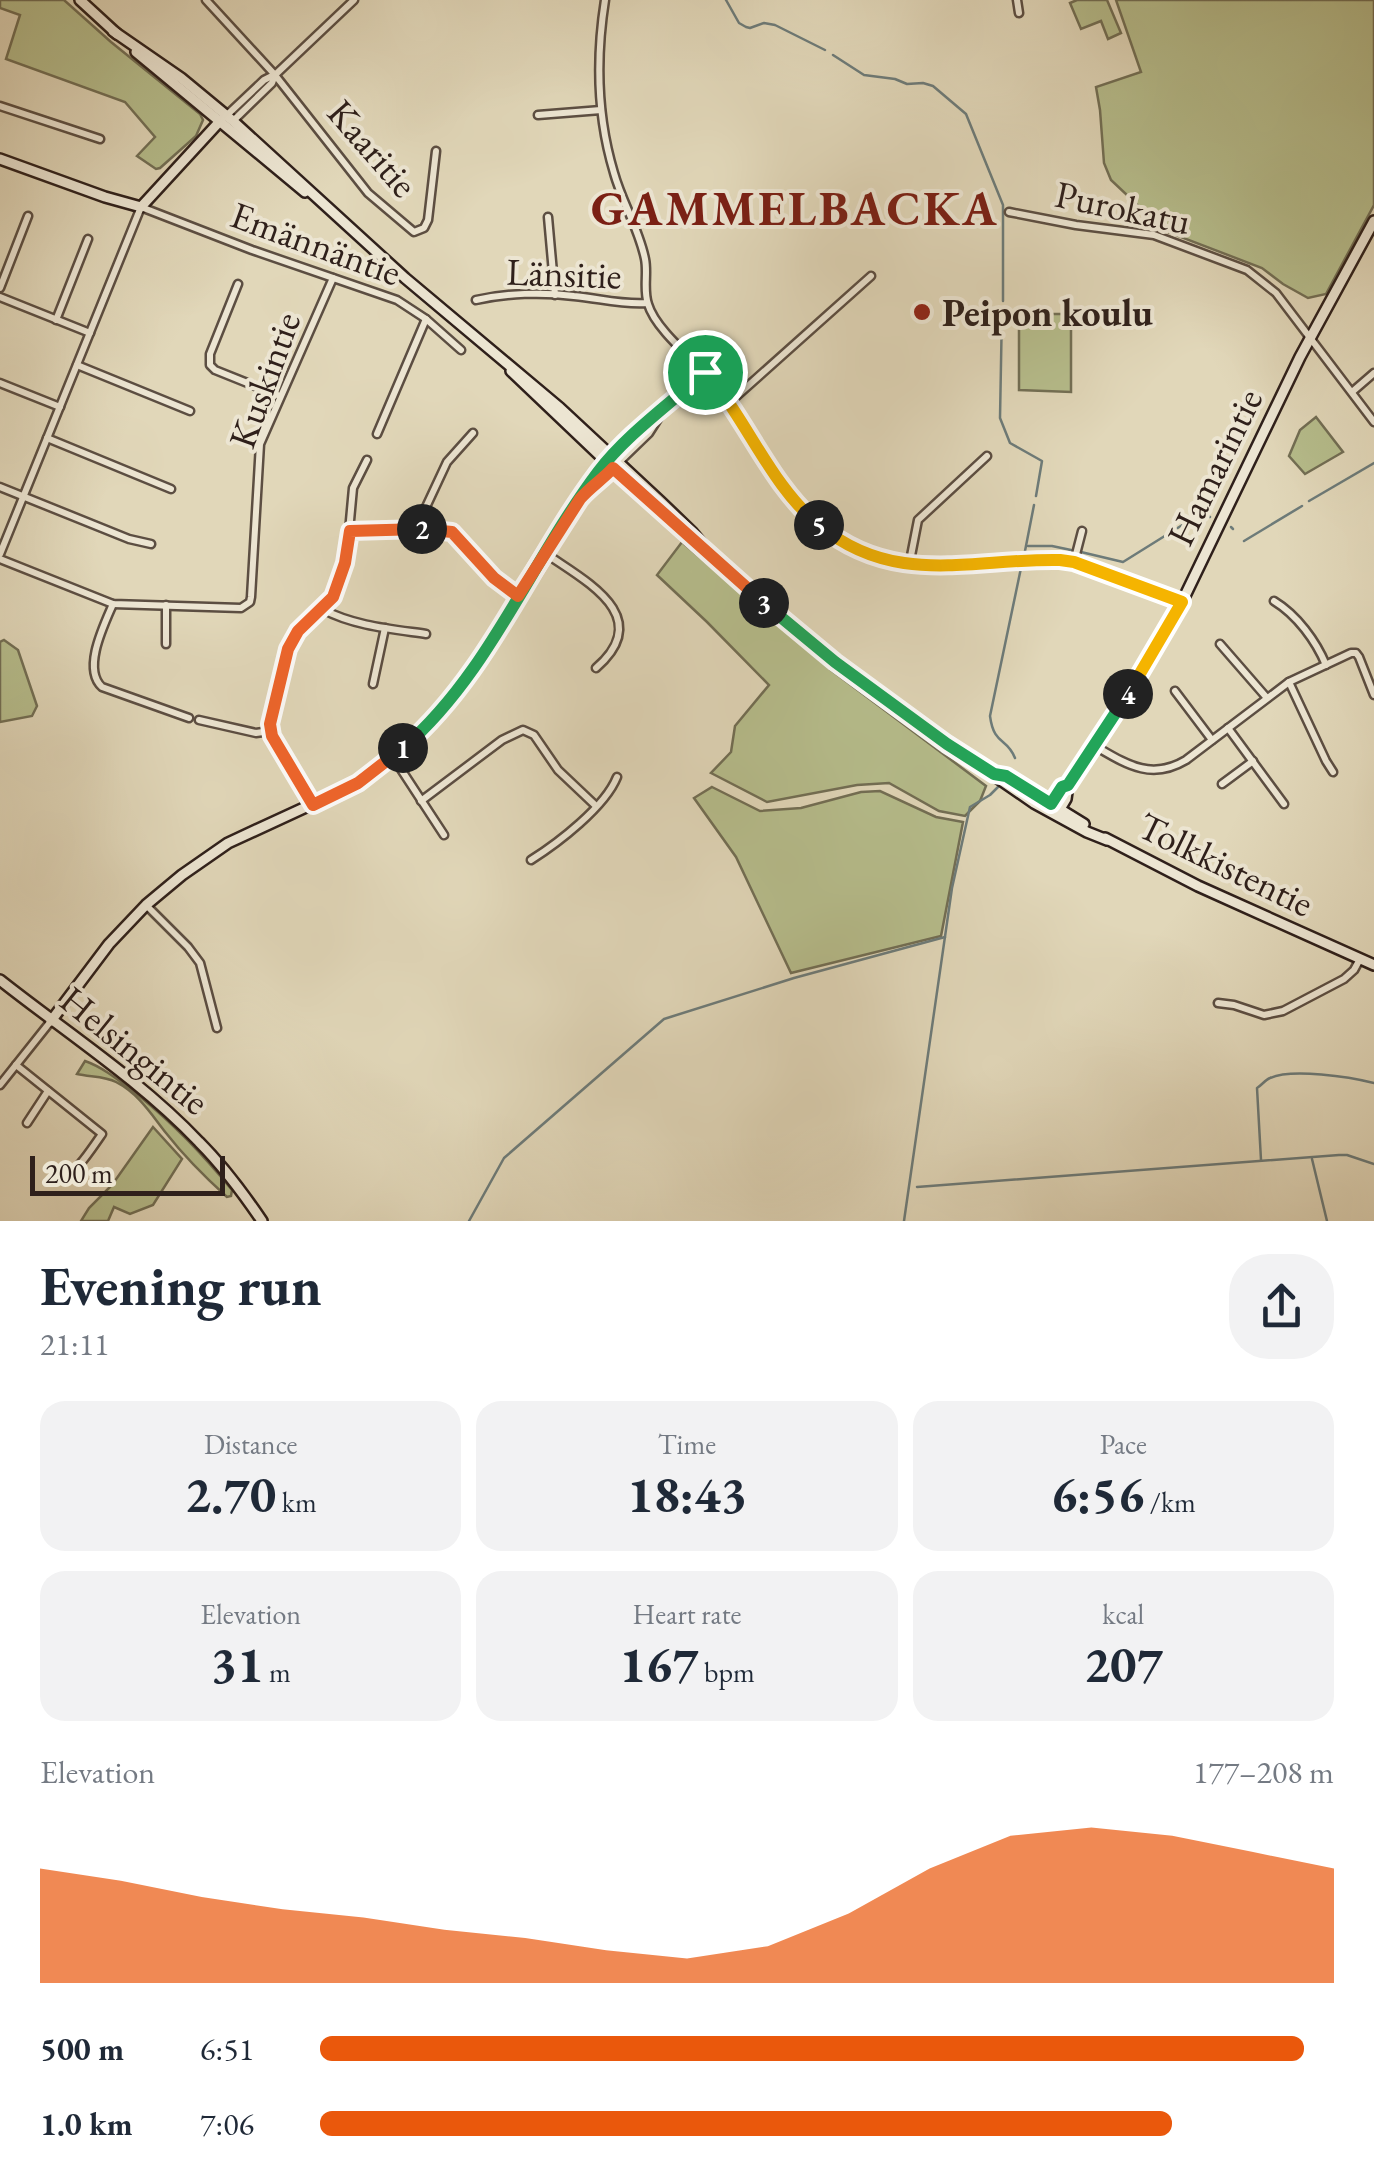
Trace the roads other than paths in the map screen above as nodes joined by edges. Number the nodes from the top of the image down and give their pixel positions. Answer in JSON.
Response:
{"nodes":[{"id":1,"x":80,"y":0,"type":"edge"},
{"id":2,"x":219,"y":0,"type":"edge"},
{"id":3,"x":354,"y":0,"type":"edge"},
{"id":4,"x":605,"y":0,"type":"edge"},
{"id":5,"x":1017,"y":0,"type":"edge"},
{"id":6,"x":209,"y":3,"type":"edge"},
{"id":7,"x":1019,"y":13,"type":"dead end"},
{"id":8,"x":275,"y":75,"type":"junction"},
{"id":9,"x":0,"y":106,"type":"edge"},
{"id":10,"x":601,"y":110,"type":"junction"},
{"id":11,"x":538,"y":115,"type":"dead end"},
{"id":12,"x":226,"y":121,"type":"junction"},
{"id":13,"x":100,"y":139,"type":"dead end"},
{"id":14,"x":436,"y":152,"type":"dead end"},
{"id":15,"x":0,"y":159,"type":"edge"},
{"id":16,"x":141,"y":208,"type":"junction"},
{"id":17,"x":1009,"y":212,"type":"dead end"},
{"id":18,"x":28,"y":216,"type":"dead end"},
{"id":19,"x":548,"y":217,"type":"dead end"},
{"id":20,"x":1374,"y":221,"type":"edge"},
{"id":21,"x":88,"y":238,"type":"dead end"},
{"id":22,"x":870,"y":276,"type":"dead end"},
{"id":23,"x":333,"y":278,"type":"junction"},
{"id":24,"x":238,"y":284,"type":"dead end"},
{"id":25,"x":0,"y":288,"type":"edge"},
{"id":26,"x":555,"y":294,"type":"junction"},
{"id":27,"x":0,"y":297,"type":"edge"},
{"id":28,"x":476,"y":300,"type":"dead end"},
{"id":29,"x":647,"y":303,"type":"junction"},
{"id":30,"x":426,"y":319,"type":"junction"},
{"id":31,"x":56,"y":320,"type":"junction"},
{"id":32,"x":90,"y":333,"type":"junction"},
{"id":33,"x":1310,"y":340,"type":"junction"},
{"id":34,"x":461,"y":350,"type":"dead end"},
{"id":35,"x":77,"y":364,"type":"junction"},
{"id":36,"x":705,"y":372,"type":"junction"},
{"id":37,"x":1374,"y":374,"type":"edge"},
{"id":38,"x":0,"y":383,"type":"edge"},
{"id":39,"x":1352,"y":392,"type":"junction"},
{"id":40,"x":280,"y":396,"type":"junction"},
{"id":41,"x":730,"y":402,"type":"junction"},
{"id":42,"x":60,"y":407,"type":"junction"},
{"id":43,"x":190,"y":411,"type":"dead end"},
{"id":44,"x":1374,"y":422,"type":"edge"},
{"id":45,"x":474,"y":433,"type":"dead end"},
{"id":46,"x":377,"y":434,"type":"dead end"},
{"id":47,"x":47,"y":438,"type":"junction"},
{"id":48,"x":987,"y":456,"type":"dead end"},
{"id":49,"x":367,"y":460,"type":"dead end"},
{"id":50,"x":613,"y":463,"type":"junction"},
{"id":51,"x":0,"y":487,"type":"edge"},
{"id":52,"x":172,"y":489,"type":"dead end"},
{"id":53,"x":24,"y":496,"type":"junction"},
{"id":54,"x":419,"y":528,"type":"junction"},
{"id":55,"x":350,"y":531,"type":"junction"},
{"id":56,"x":1082,"y":531,"type":"dead end"},
{"id":57,"x":151,"y":544,"type":"dead end"},
{"id":58,"x":544,"y":553,"type":"junction"},
{"id":59,"x":0,"y":557,"type":"edge"},
{"id":60,"x":1074,"y":562,"type":"junction"},
{"id":61,"x":909,"y":566,"type":"junction"},
{"id":62,"x":518,"y":596,"type":"junction"},
{"id":63,"x":1274,"y":601,"type":"dead end"},
{"id":64,"x":1182,"y":602,"type":"junction"},
{"id":65,"x":113,"y":604,"type":"junction"},
{"id":66,"x":166,"y":606,"type":"junction"},
{"id":67,"x":322,"y":609,"type":"junction"},
{"id":68,"x":386,"y":628,"type":"junction"},
{"id":69,"x":426,"y":634,"type":"dead end"},
{"id":70,"x":166,"y":644,"type":"dead end"},
{"id":71,"x":1220,"y":644,"type":"dead end"},
{"id":72,"x":1326,"y":665,"type":"junction"},
{"id":73,"x":596,"y":668,"type":"dead end"},
{"id":74,"x":1289,"y":682,"type":"junction"},
{"id":75,"x":373,"y":684,"type":"dead end"},
{"id":76,"x":1175,"y":690,"type":"dead end"},
{"id":77,"x":1374,"y":695,"type":"edge"},
{"id":78,"x":1266,"y":698,"type":"junction"},
{"id":79,"x":189,"y":718,"type":"dead end"},
{"id":80,"x":199,"y":720,"type":"dead end"},
{"id":81,"x":1228,"y":728,"type":"junction"},
{"id":82,"x":270,"y":731,"type":"junction"},
{"id":83,"x":1212,"y":740,"type":"junction"},
{"id":84,"x":1095,"y":746,"type":"junction"},
{"id":85,"x":393,"y":757,"type":"junction"},
{"id":86,"x":1253,"y":761,"type":"junction"},
{"id":87,"x":1334,"y":772,"type":"dead end"},
{"id":88,"x":617,"y":777,"type":"dead end"},
{"id":89,"x":1222,"y":784,"type":"dead end"},
{"id":90,"x":422,"y":801,"type":"junction"},
{"id":91,"x":1284,"y":804,"type":"dead end"},
{"id":92,"x":313,"y":805,"type":"junction"},
{"id":93,"x":596,"y":806,"type":"junction"},
{"id":94,"x":1054,"y":809,"type":"junction"},
{"id":95,"x":444,"y":835,"type":"dead end"},
{"id":96,"x":532,"y":860,"type":"dead end"},
{"id":97,"x":146,"y":905,"type":"junction"},
{"id":98,"x":1360,"y":959,"type":"junction"},
{"id":99,"x":1374,"y":965,"type":"edge"},
{"id":100,"x":0,"y":980,"type":"edge"},
{"id":101,"x":1218,"y":1004,"type":"dead end"},
{"id":102,"x":51,"y":1020,"type":"junction"},
{"id":103,"x":217,"y":1028,"type":"dead end"},
{"id":104,"x":16,"y":1065,"type":"junction"},
{"id":105,"x":0,"y":1086,"type":"edge"},
{"id":106,"x":48,"y":1091,"type":"junction"},
{"id":107,"x":27,"y":1123,"type":"dead end"},
{"id":108,"x":64,"y":1180,"type":"dead end"},
{"id":109,"x":262,"y":1221,"type":"edge"}],
"edges":[{"from":1,"to":12,"type":"street","name":"Tolkkistentie"},
{"from":2,"to":6,"type":"street"},
{"from":3,"to":8,"type":"street"},
{"from":4,"to":10,"type":"street"},
{"from":5,"to":7,"type":"street"},
{"from":6,"to":8,"type":"street"},
{"from":8,"to":12,"type":"street"},
{"from":8,"to":14,"type":"street","name":"Kaaritie"},
{"from":9,"to":13,"type":"street"},
{"from":10,"to":11,"type":"street"},
{"from":10,"to":29,"type":"street"},
{"from":12,"to":16,"type":"street"},
{"from":12,"to":50,"type":"street","name":"Tolkkistentie"},
{"from":15,"to":16,"type":"street"},
{"from":16,"to":23,"type":"street","name":"Emännäntie"},
{"from":16,"to":32,"type":"street"},
{"from":17,"to":33,"type":"street","name":"Purokatu"},
{"from":18,"to":25,"type":"street"},
{"from":19,"to":26,"type":"street"},
{"from":20,"to":33,"type":"street","name":"Hamarintie"},
{"from":21,"to":31,"type":"street"},
{"from":22,"to":41,"type":"street"},
{"from":23,"to":30,"type":"street","name":"Emännäntie"},
{"from":23,"to":40,"type":"street","name":"Kuskintie"},
{"from":24,"to":40,"type":"street"},
{"from":26,"to":28,"type":"street","name":"Länsitie"},
{"from":26,"to":29,"type":"street","name":"Länsitie"},
{"from":27,"to":31,"type":"street"},
{"from":29,"to":36,"type":"street","name":"Länsitie"},
{"from":30,"to":34,"type":"street","name":"Emännäntie"},
{"from":30,"to":46,"type":"street"},
{"from":31,"to":32,"type":"street"},
{"from":32,"to":35,"type":"street"},
{"from":33,"to":39,"type":"street","name":"Purokatu"},
{"from":33,"to":64,"type":"street","name":"Hamarintie"},
{"from":35,"to":42,"type":"street"},
{"from":35,"to":43,"type":"street"},
{"from":36,"to":41,"type":"street","name":"Länsitie"},
{"from":36,"to":50,"type":"street"},
{"from":37,"to":39,"type":"street"},
{"from":38,"to":42,"type":"street"},
{"from":39,"to":44,"type":"street","name":"Purokatu"},
{"from":40,"to":66,"type":"street","name":"Kuskintie"},
{"from":41,"to":61,"type":"street","name":"Länsitie"},
{"from":42,"to":47,"type":"street"},
{"from":45,"to":54,"type":"street"},
{"from":47,"to":52,"type":"street"},
{"from":47,"to":53,"type":"street"},
{"from":48,"to":61,"type":"street"},
{"from":49,"to":55,"type":"street"},
{"from":50,"to":58,"type":"street"},
{"from":50,"to":94,"type":"street","name":"Tolkkistentie"},
{"from":51,"to":53,"type":"street"},
{"from":53,"to":57,"type":"street"},
{"from":53,"to":59,"type":"street"},
{"from":54,"to":55,"type":"street"},
{"from":54,"to":62,"type":"street"},
{"from":55,"to":67,"type":"street"},
{"from":56,"to":60,"type":"street"},
{"from":58,"to":62,"type":"street"},
{"from":58,"to":73,"type":"street"},
{"from":59,"to":65,"type":"street","name":"Kuskintie"},
{"from":60,"to":61,"type":"street","name":"Länsitie"},
{"from":60,"to":64,"type":"street","name":"Länsitie"},
{"from":62,"to":85,"type":"street"},
{"from":63,"to":72,"type":"street"},
{"from":64,"to":84,"type":"street","name":"Hamarintie"},
{"from":65,"to":66,"type":"street","name":"Kuskintie"},
{"from":65,"to":79,"type":"street"},
{"from":66,"to":70,"type":"street"},
{"from":67,"to":68,"type":"street"},
{"from":67,"to":82,"type":"street"},
{"from":68,"to":69,"type":"street"},
{"from":68,"to":75,"type":"street"},
{"from":71,"to":78,"type":"street"},
{"from":72,"to":74,"type":"street"},
{"from":72,"to":77,"type":"street"},
{"from":74,"to":78,"type":"street"},
{"from":74,"to":87,"type":"street"},
{"from":76,"to":83,"type":"street"},
{"from":78,"to":81,"type":"street"},
{"from":80,"to":82,"type":"street"},
{"from":81,"to":83,"type":"street"},
{"from":81,"to":86,"type":"street"},
{"from":82,"to":92,"type":"street"},
{"from":83,"to":84,"type":"street"},
{"from":84,"to":94,"type":"street","name":"Hamarintie"},
{"from":85,"to":90,"type":"street"},
{"from":85,"to":92,"type":"street"},
{"from":86,"to":89,"type":"street"},
{"from":86,"to":91,"type":"street"},
{"from":88,"to":93,"type":"street"},
{"from":90,"to":93,"type":"street"},
{"from":90,"to":95,"type":"street"},
{"from":92,"to":97,"type":"street"},
{"from":93,"to":96,"type":"street"},
{"from":94,"to":98,"type":"street","name":"Tolkkistentie"},
{"from":97,"to":102,"type":"street"},
{"from":97,"to":103,"type":"street"},
{"from":98,"to":99,"type":"street","name":"Tolkkistentie"},
{"from":98,"to":101,"type":"street"},
{"from":100,"to":102,"type":"street","name":"Helsingintie"},
{"from":102,"to":104,"type":"street"},
{"from":102,"to":109,"type":"street","name":"Helsingintie"},
{"from":104,"to":105,"type":"street"},
{"from":104,"to":106,"type":"street"},
{"from":106,"to":107,"type":"street"},
{"from":106,"to":108,"type":"street"}]}
